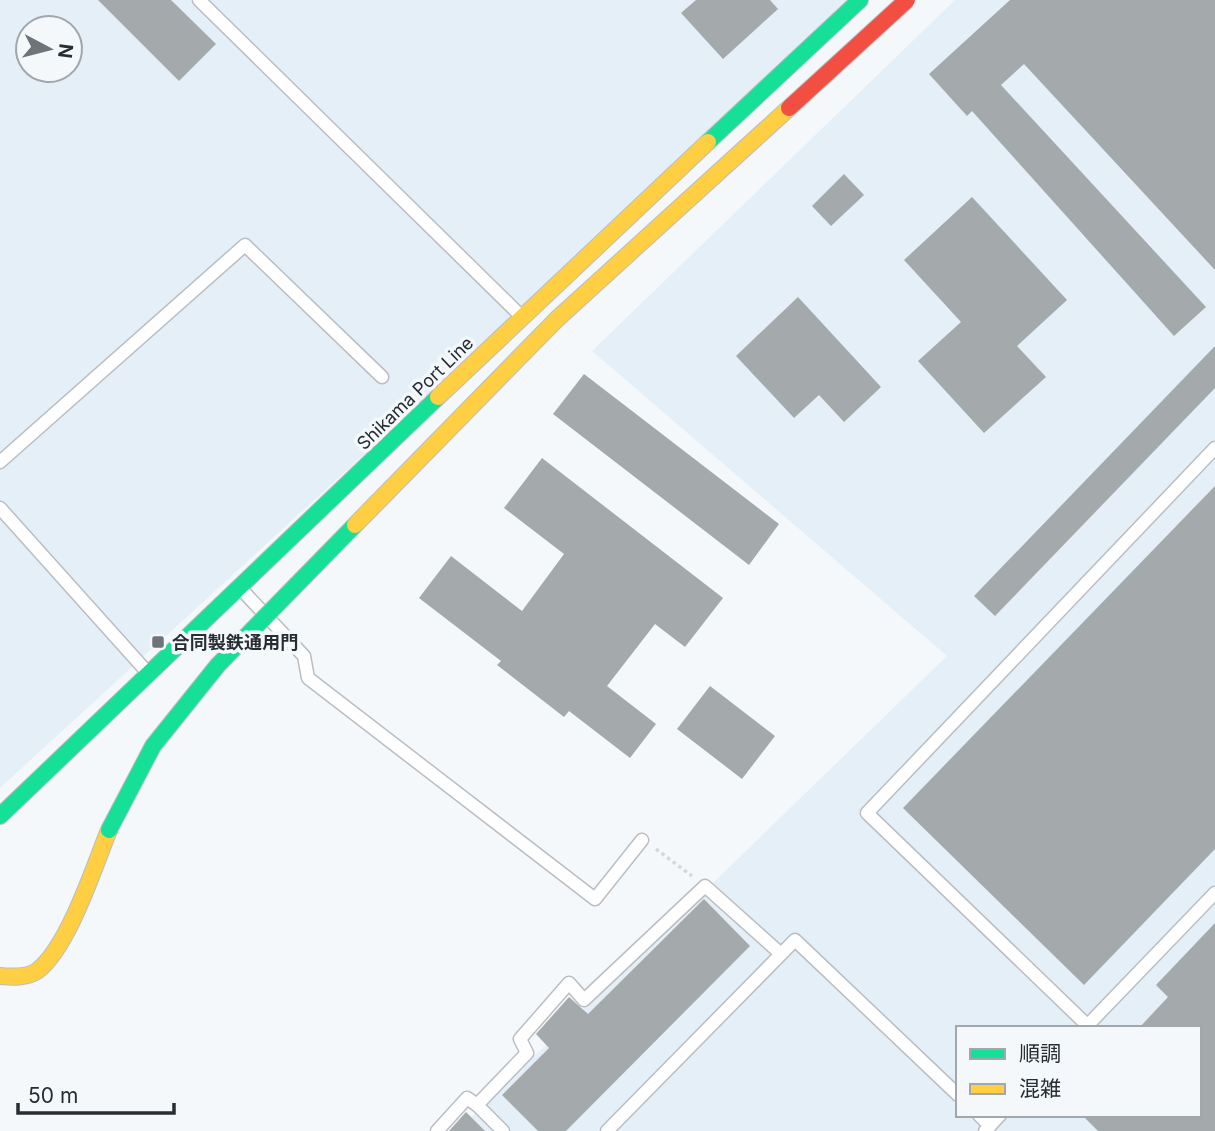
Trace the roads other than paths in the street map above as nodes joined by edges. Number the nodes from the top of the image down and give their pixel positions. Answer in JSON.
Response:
{"nodes":[{"id":1,"x":200,"y":0,"type":"edge"},
{"id":2,"x":860,"y":0,"type":"edge"},
{"id":3,"x":907,"y":0,"type":"edge"},
{"id":4,"x":521,"y":316,"type":"junction"},
{"id":5,"x":382,"y":377,"type":"dead end"},
{"id":6,"x":1215,"y":448,"type":"edge"},
{"id":7,"x":0,"y":462,"type":"edge"},
{"id":8,"x":0,"y":508,"type":"edge"},
{"id":9,"x":239,"y":587,"type":"junction"},
{"id":10,"x":148,"y":673,"type":"junction"},
{"id":11,"x":0,"y":816,"type":"edge"},
{"id":12,"x":646,"y":842,"type":"road end"},
{"id":13,"x":1215,"y":893,"type":"edge"},
{"id":14,"x":781,"y":954,"type":"junction"},
{"id":15,"x":0,"y":976,"type":"edge"},
{"id":16,"x":1086,"y":1026,"type":"edge"},
{"id":17,"x":956,"y":1093,"type":"edge"},
{"id":18,"x":477,"y":1105,"type":"junction"},
{"id":19,"x":437,"y":1131,"type":"edge"},
{"id":20,"x":503,"y":1131,"type":"edge"},
{"id":21,"x":607,"y":1131,"type":"edge"}],
"edges":[{"from":1,"to":4,"type":"lane"},
{"from":2,"to":4,"type":"street","name":"Shikama Port Line"},
{"from":3,"to":15,"type":"street","bridge":true},
{"from":4,"to":9,"type":"street","name":"Shikama Port Line"},
{"from":5,"to":7,"type":"lane"},
{"from":6,"to":16,"type":"lane"},
{"from":8,"to":10,"type":"lane"},
{"from":9,"to":10,"type":"street","name":"Shikama Port Line"},
{"from":9,"to":12,"type":"lane"},
{"from":10,"to":11,"type":"street","name":"Shikama Port Line"},
{"from":13,"to":16,"type":"lane"},
{"from":14,"to":17,"type":"lane"},
{"from":14,"to":18,"type":"lane"},
{"from":14,"to":21,"type":"lane"},
{"from":18,"to":19,"type":"lane"},
{"from":18,"to":20,"type":"lane"}]}
